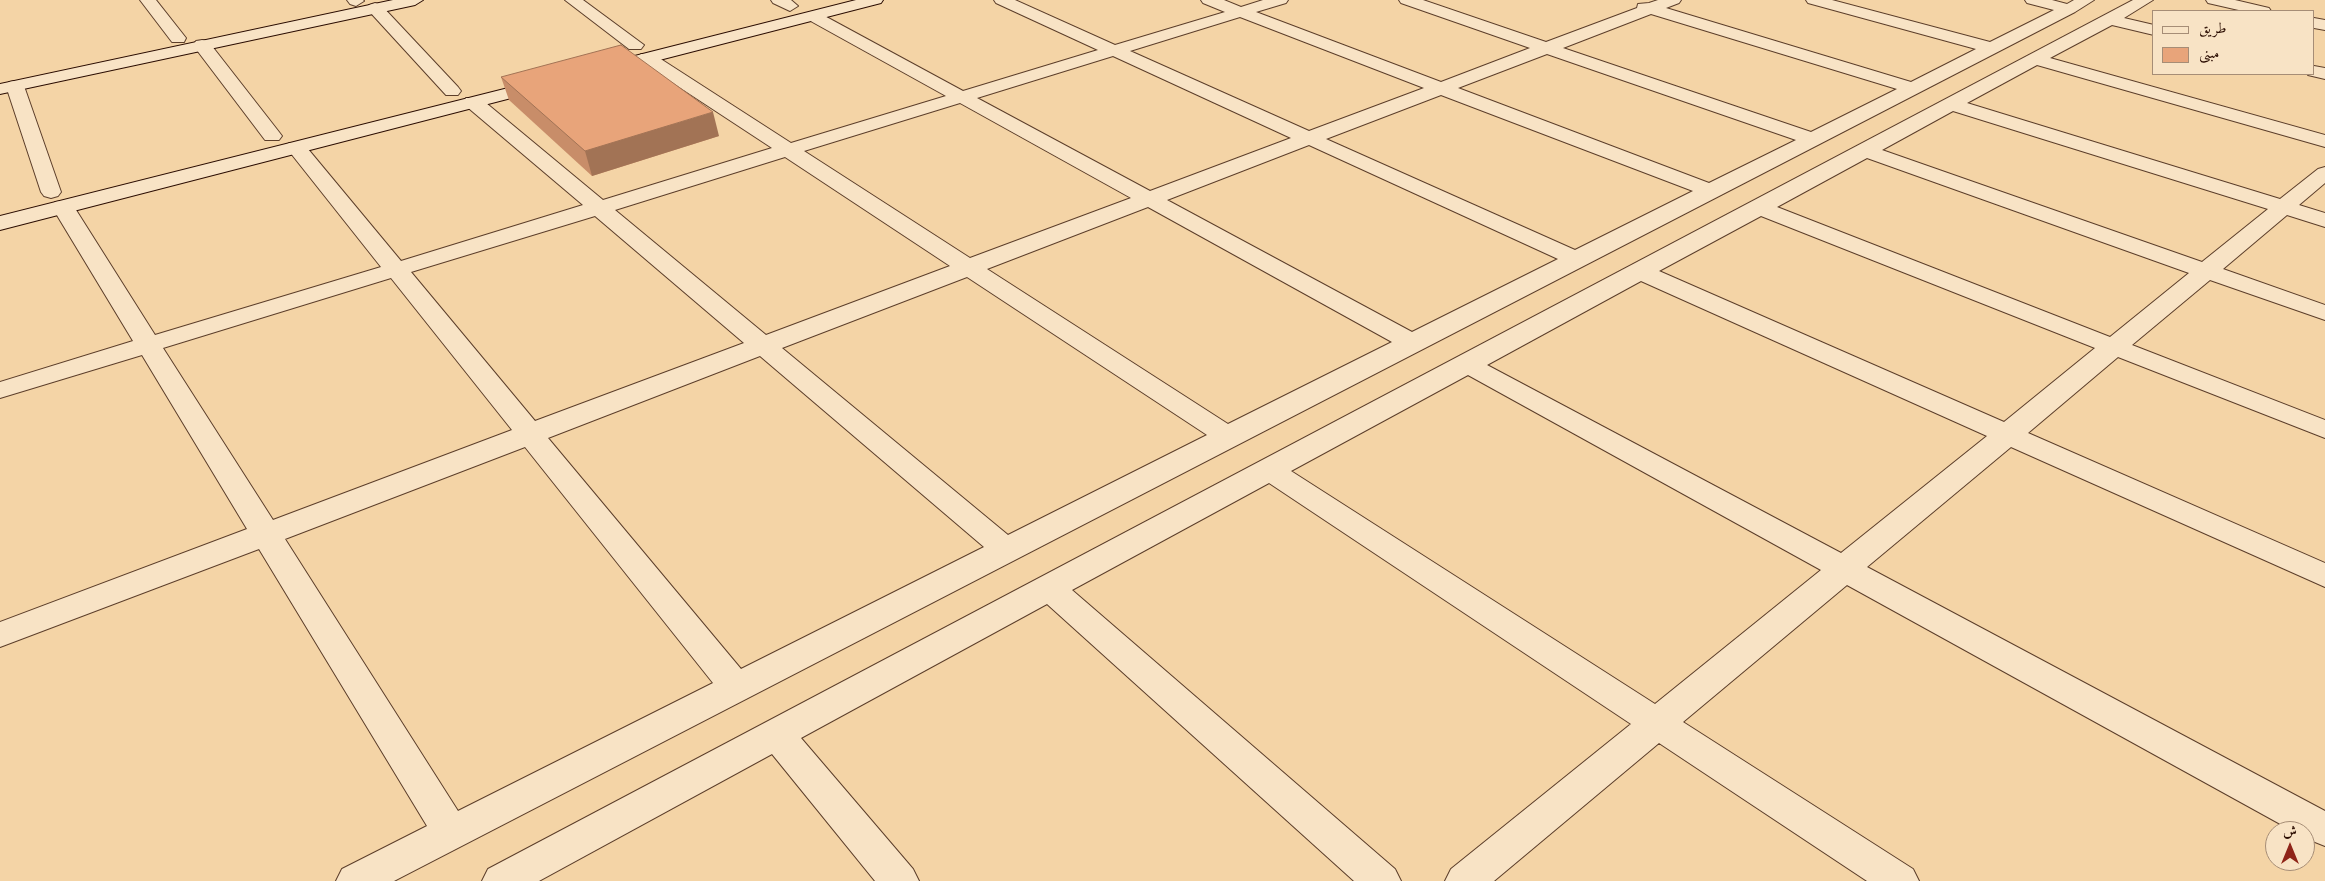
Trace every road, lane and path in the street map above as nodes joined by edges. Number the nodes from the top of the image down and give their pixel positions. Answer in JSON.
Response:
{"nodes":[{"id":1,"x":148,"y":0,"type":"edge"},
{"id":2,"x":415,"y":0,"type":"edge"},
{"id":3,"x":573,"y":0,"type":"edge"},
{"id":4,"x":875,"y":0,"type":"edge"},
{"id":5,"x":1002,"y":0,"type":"edge"},
{"id":6,"x":1209,"y":0,"type":"edge"},
{"id":7,"x":1280,"y":0,"type":"edge"},
{"id":8,"x":1407,"y":0,"type":"edge"},
{"id":9,"x":1621,"y":0,"type":"edge"},
{"id":10,"x":1673,"y":0,"type":"edge"},
{"id":11,"x":1814,"y":0,"type":"edge"},
{"id":12,"x":2033,"y":0,"type":"edge"},
{"id":13,"x":2145,"y":0,"type":"edge"},
{"id":14,"x":2214,"y":0,"type":"edge"},
{"id":15,"x":362,"y":2,"type":"edge"},
{"id":16,"x":785,"y":3,"type":"edge"},
{"id":17,"x":2078,"y":4,"type":"edge"},
{"id":18,"x":814,"y":8,"type":"edge"},
{"id":19,"x":1650,"y":9,"type":"junction"},
{"id":20,"x":2259,"y":10,"type":"edge"},
{"id":21,"x":1241,"y":12,"type":"junction"},
{"id":22,"x":2109,"y":19,"type":"junction"},
{"id":23,"x":2152,"y":30,"type":"edge"},
{"id":24,"x":178,"y":38,"type":"junction"},
{"id":25,"x":202,"y":45,"type":"junction"},
{"id":26,"x":1547,"y":48,"type":"junction"},
{"id":27,"x":1992,"y":48,"type":"junction"},
{"id":28,"x":1114,"y":51,"type":"junction"},
{"id":29,"x":641,"y":52,"type":"junction"},
{"id":30,"x":596,"y":55,"type":"edge"},
{"id":31,"x":2035,"y":59,"type":"junction"},
{"id":32,"x":589,"y":73,"type":"edge"},
{"id":33,"x":5,"y":83,"type":"edge"},
{"id":34,"x":1441,"y":88,"type":"junction"},
{"id":35,"x":1913,"y":88,"type":"junction"},
{"id":36,"x":452,"y":91,"type":"junction"},
{"id":37,"x":962,"y":97,"type":"junction"},
{"id":38,"x":473,"y":102,"type":"junction"},
{"id":39,"x":1951,"y":104,"type":"junction"},
{"id":40,"x":1309,"y":138,"type":"junction"},
{"id":41,"x":1813,"y":139,"type":"junction"},
{"id":42,"x":2325,"y":141,"type":"edge"},
{"id":43,"x":284,"y":142,"type":"junction"},
{"id":44,"x":788,"y":150,"type":"junction"},
{"id":45,"x":1864,"y":150,"type":"junction"},
{"id":46,"x":2325,"y":173,"type":"edge"},
{"id":47,"x":1712,"y":191,"type":"junction"},
{"id":48,"x":57,"y":199,"type":"junction"},
{"id":49,"x":1149,"y":199,"type":"junction"},
{"id":50,"x":0,"y":205,"type":"edge"},
{"id":51,"x":1758,"y":207,"type":"junction"},
{"id":52,"x":2284,"y":207,"type":"junction"},
{"id":53,"x":599,"y":208,"type":"junction"},
{"id":54,"x":2325,"y":220,"type":"edge"},
{"id":55,"x":0,"y":223,"type":"edge"},
{"id":56,"x":1577,"y":259,"type":"junction"},
{"id":57,"x":968,"y":267,"type":"junction"},
{"id":58,"x":396,"y":270,"type":"junction"},
{"id":59,"x":1639,"y":271,"type":"junction"},
{"id":60,"x":2206,"y":271,"type":"junction"},
{"id":61,"x":2325,"y":313,"type":"edge"},
{"id":62,"x":1413,"y":343,"type":"junction"},
{"id":63,"x":150,"y":345,"type":"junction"},
{"id":64,"x":763,"y":345,"type":"junction"},
{"id":65,"x":2113,"y":347,"type":"junction"},
{"id":66,"x":1467,"y":364,"type":"junction"},
{"id":67,"x":0,"y":390,"type":"edge"},
{"id":68,"x":2325,"y":430,"type":"edge"},
{"id":69,"x":529,"y":434,"type":"junction"},
{"id":70,"x":2007,"y":435,"type":"junction"},
{"id":71,"x":1229,"y":437,"type":"junction"},
{"id":72,"x":1269,"y":470,"type":"junction"},
{"id":73,"x":266,"y":534,"type":"junction"},
{"id":74,"x":1007,"y":550,"type":"junction"},
{"id":75,"x":1844,"y":569,"type":"junction"},
{"id":76,"x":2325,"y":576,"type":"edge"},
{"id":77,"x":1049,"y":588,"type":"junction"},
{"id":78,"x":0,"y":635,"type":"edge"},
{"id":79,"x":736,"y":688,"type":"junction"},
{"id":80,"x":1656,"y":723,"type":"junction"},
{"id":81,"x":777,"y":734,"type":"junction"},
{"id":82,"x":2325,"y":830,"type":"edge"},
{"id":83,"x":451,"y":833,"type":"junction"},
{"id":84,"x":356,"y":881,"type":"edge"},
{"id":85,"x":502,"y":881,"type":"edge"},
{"id":86,"x":899,"y":881,"type":"edge"},
{"id":87,"x":1381,"y":881,"type":"edge"},
{"id":88,"x":1465,"y":881,"type":"edge"},
{"id":89,"x":1899,"y":881,"type":"edge"}],
"edges":[{"from":1,"to":24,"type":"street"},
{"from":2,"to":15,"type":"street"},
{"from":3,"to":29,"type":"street"},
{"from":4,"to":18,"type":"street"},
{"from":5,"to":28,"type":"street"},
{"from":6,"to":21,"type":"street"},
{"from":7,"to":21,"type":"street"},
{"from":8,"to":26,"type":"street"},
{"from":9,"to":19,"type":"street"},
{"from":10,"to":19,"type":"street"},
{"from":11,"to":27,"type":"street"},
{"from":12,"to":17,"type":"street"},
{"from":13,"to":22,"type":"street"},
{"from":14,"to":20,"type":"street"},
{"from":15,"to":24,"type":"street"},
{"from":15,"to":25,"type":"street"},
{"from":15,"to":36,"type":"street"},
{"from":16,"to":18,"type":"street"},
{"from":16,"to":29,"type":"street"},
{"from":17,"to":27,"type":"street"},
{"from":18,"to":29,"type":"street"},
{"from":18,"to":37,"type":"street"},
{"from":19,"to":26,"type":"street"},
{"from":19,"to":35,"type":"street"},
{"from":21,"to":28,"type":"street"},
{"from":21,"to":34,"type":"street"},
{"from":22,"to":23,"type":"street"},
{"from":22,"to":31,"type":"street"},
{"from":24,"to":33,"type":"street"},
{"from":25,"to":33,"type":"street"},
{"from":25,"to":43,"type":"street"},
{"from":26,"to":34,"type":"street"},
{"from":26,"to":41,"type":"street"},
{"from":27,"to":35,"type":"street"},
{"from":28,"to":37,"type":"street"},
{"from":28,"to":40,"type":"street"},
{"from":29,"to":30,"type":"street"},
{"from":29,"to":32,"type":"street"},
{"from":29,"to":44,"type":"street"},
{"from":31,"to":39,"type":"street"},
{"from":31,"to":42,"type":"street"},
{"from":33,"to":48,"type":"street"},
{"from":34,"to":40,"type":"street"},
{"from":34,"to":47,"type":"street"},
{"from":35,"to":41,"type":"street"},
{"from":36,"to":38,"type":"street"},
{"from":36,"to":43,"type":"street"},
{"from":37,"to":44,"type":"street"},
{"from":37,"to":49,"type":"street"},
{"from":38,"to":43,"type":"street"},
{"from":38,"to":53,"type":"street"},
{"from":39,"to":45,"type":"street"},
{"from":39,"to":52,"type":"street"},
{"from":40,"to":49,"type":"street"},
{"from":40,"to":56,"type":"street"},
{"from":41,"to":47,"type":"street"},
{"from":43,"to":48,"type":"street"},
{"from":43,"to":48,"type":"street"},
{"from":43,"to":58,"type":"street"},
{"from":44,"to":53,"type":"street"},
{"from":44,"to":57,"type":"street"},
{"from":45,"to":51,"type":"street"},
{"from":45,"to":60,"type":"street"},
{"from":46,"to":52,"type":"street"},
{"from":47,"to":56,"type":"street"},
{"from":48,"to":50,"type":"street"},
{"from":48,"to":55,"type":"street"},
{"from":48,"to":63,"type":"street"},
{"from":49,"to":57,"type":"street"},
{"from":49,"to":62,"type":"street"},
{"from":51,"to":59,"type":"street"},
{"from":51,"to":65,"type":"street"},
{"from":52,"to":54,"type":"street"},
{"from":52,"to":60,"type":"street"},
{"from":53,"to":58,"type":"street"},
{"from":53,"to":64,"type":"street"},
{"from":56,"to":62,"type":"street"},
{"from":57,"to":64,"type":"street"},
{"from":57,"to":71,"type":"street"},
{"from":58,"to":63,"type":"street"},
{"from":58,"to":69,"type":"street"},
{"from":59,"to":66,"type":"street"},
{"from":59,"to":70,"type":"street"},
{"from":60,"to":61,"type":"street"},
{"from":60,"to":65,"type":"street"},
{"from":62,"to":71,"type":"street"},
{"from":63,"to":67,"type":"street"},
{"from":63,"to":73,"type":"street"},
{"from":64,"to":69,"type":"street"},
{"from":64,"to":74,"type":"street"},
{"from":65,"to":68,"type":"street"},
{"from":65,"to":70,"type":"street"},
{"from":66,"to":72,"type":"street"},
{"from":66,"to":75,"type":"street"},
{"from":69,"to":73,"type":"street"},
{"from":69,"to":79,"type":"street"},
{"from":70,"to":75,"type":"street"},
{"from":70,"to":76,"type":"street"},
{"from":71,"to":74,"type":"street"},
{"from":72,"to":77,"type":"street"},
{"from":72,"to":80,"type":"street"},
{"from":73,"to":78,"type":"street"},
{"from":73,"to":83,"type":"street"},
{"from":74,"to":79,"type":"street"},
{"from":75,"to":80,"type":"street"},
{"from":75,"to":82,"type":"street"},
{"from":77,"to":81,"type":"street"},
{"from":77,"to":87,"type":"street"},
{"from":79,"to":83,"type":"street"},
{"from":80,"to":88,"type":"street"},
{"from":80,"to":89,"type":"street"},
{"from":81,"to":85,"type":"street"},
{"from":81,"to":86,"type":"street"},
{"from":83,"to":84,"type":"street"}]}
